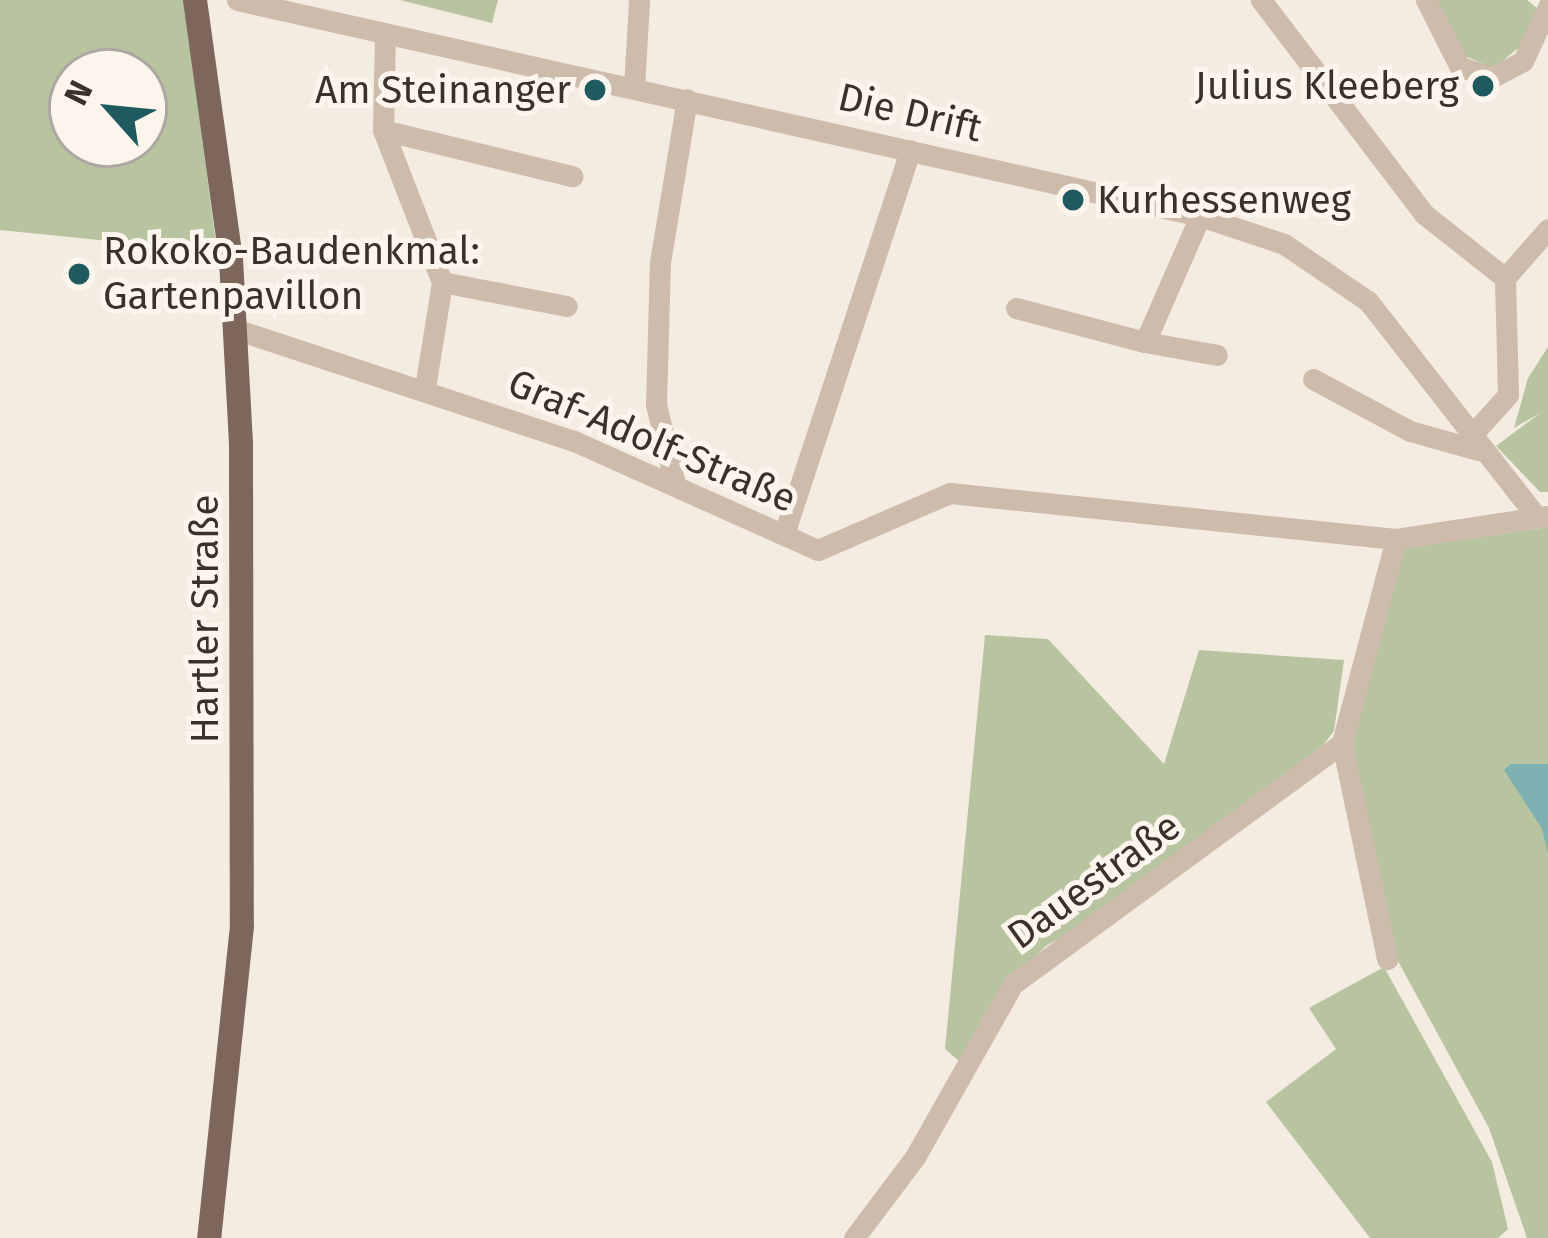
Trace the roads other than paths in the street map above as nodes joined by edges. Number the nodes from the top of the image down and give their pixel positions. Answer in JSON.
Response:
{"nodes":[{"id":1,"x":195,"y":0,"type":"edge"},
{"id":2,"x":237,"y":0,"type":"edge"},
{"id":3,"x":639,"y":0,"type":"edge"},
{"id":4,"x":1261,"y":0,"type":"edge"},
{"id":5,"x":1426,"y":0,"type":"edge"},
{"id":6,"x":1548,"y":7,"type":"edge"},
{"id":7,"x":385,"y":35,"type":"junction"},
{"id":8,"x":634,"y":88,"type":"junction"},
{"id":9,"x":687,"y":99,"type":"junction"},
{"id":10,"x":382,"y":130,"type":"junction"},
{"id":11,"x":910,"y":150,"type":"junction"},
{"id":12,"x":572,"y":176,"type":"dead end"},
{"id":13,"x":1200,"y":216,"type":"junction"},
{"id":14,"x":1548,"y":229,"type":"edge"},
{"id":15,"x":1505,"y":278,"type":"junction"},
{"id":16,"x":442,"y":282,"type":"junction"},
{"id":17,"x":567,"y":306,"type":"dead end"},
{"id":18,"x":1016,"y":308,"type":"dead end"},
{"id":19,"x":235,"y":329,"type":"junction"},
{"id":20,"x":1145,"y":342,"type":"junction"},
{"id":21,"x":1217,"y":355,"type":"dead end"},
{"id":22,"x":1312,"y":379,"type":"dead end"},
{"id":23,"x":425,"y":388,"type":"junction"},
{"id":24,"x":1473,"y":444,"type":"junction"},
{"id":25,"x":675,"y":484,"type":"junction"},
{"id":26,"x":1541,"y":516,"type":"edge"},
{"id":27,"x":784,"y":534,"type":"junction"},
{"id":28,"x":1396,"y":539,"type":"junction"},
{"id":29,"x":1342,"y":742,"type":"junction"},
{"id":30,"x":1387,"y":959,"type":"dead end"},
{"id":31,"x":209,"y":1238,"type":"edge"},
{"id":32,"x":854,"y":1238,"type":"edge"}],
"edges":[{"from":1,"to":19,"type":"main road","name":"Hartler Straße"},
{"from":2,"to":7,"type":"street","name":"Die Drift"},
{"from":3,"to":8,"type":"street"},
{"from":4,"to":15,"type":"street"},
{"from":5,"to":6,"type":"street"},
{"from":7,"to":8,"type":"street","name":"Die Drift"},
{"from":7,"to":10,"type":"street"},
{"from":8,"to":9,"type":"street","name":"Die Drift"},
{"from":9,"to":11,"type":"street","name":"Die Drift"},
{"from":9,"to":25,"type":"street"},
{"from":10,"to":12,"type":"street"},
{"from":10,"to":16,"type":"street"},
{"from":11,"to":13,"type":"street","name":"Die Drift"},
{"from":11,"to":27,"type":"street"},
{"from":13,"to":20,"type":"street"},
{"from":13,"to":24,"type":"street","name":"Die Drift"},
{"from":14,"to":15,"type":"street"},
{"from":15,"to":24,"type":"street"},
{"from":16,"to":17,"type":"street"},
{"from":16,"to":23,"type":"street"},
{"from":18,"to":20,"type":"street"},
{"from":19,"to":23,"type":"street","name":"Graf-Adolf-Straße"},
{"from":19,"to":31,"type":"main road","name":"Hartler Straße"},
{"from":20,"to":21,"type":"street"},
{"from":22,"to":24,"type":"street"},
{"from":23,"to":25,"type":"street","name":"Graf-Adolf-Straße"},
{"from":24,"to":26,"type":"street","name":"Die Drift"},
{"from":25,"to":27,"type":"street","name":"Graf-Adolf-Straße"},
{"from":26,"to":28,"type":"street"},
{"from":27,"to":28,"type":"street","name":"Graf-Adolf-Straße"},
{"from":28,"to":29,"type":"street"},
{"from":29,"to":30,"type":"street"},
{"from":29,"to":32,"type":"street","name":"Dauestraße"}]}
